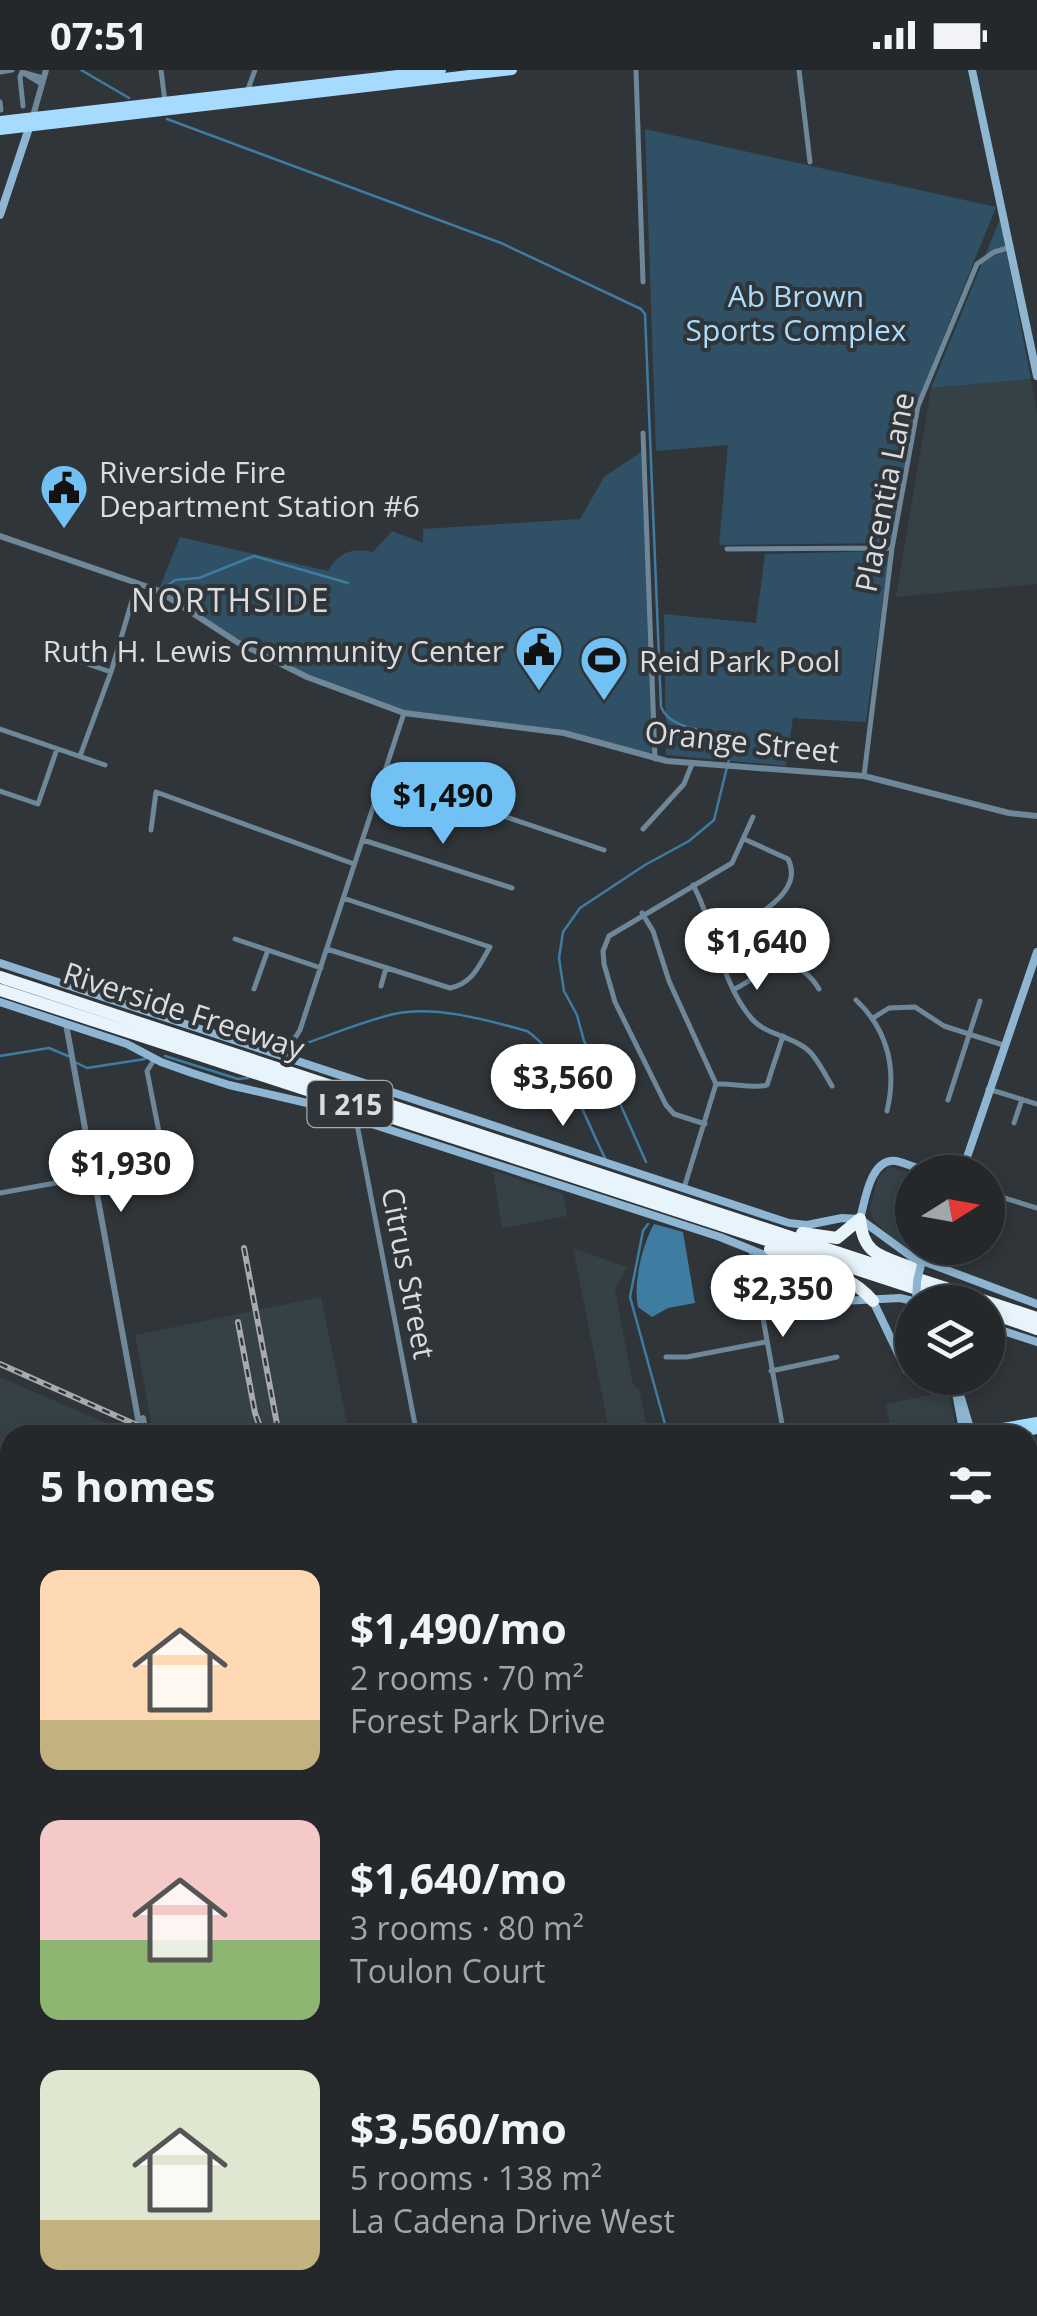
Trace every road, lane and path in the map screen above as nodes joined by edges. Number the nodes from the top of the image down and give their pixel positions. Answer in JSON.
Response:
{"nodes":[{"id":1,"x":18,"y":70,"type":"edge"},
{"id":2,"x":162,"y":70,"type":"edge"},
{"id":3,"x":254,"y":70,"type":"edge"},
{"id":4,"x":441,"y":70,"type":"edge"},
{"id":5,"x":512,"y":70,"type":"edge"},
{"id":6,"x":636,"y":70,"type":"edge"},
{"id":7,"x":799,"y":70,"type":"edge"},
{"id":8,"x":972,"y":70,"type":"edge"},
{"id":9,"x":0,"y":72,"type":"edge"},
{"id":10,"x":395,"y":76,"type":"edge"},
{"id":11,"x":44,"y":77,"type":"edge"},
{"id":12,"x":248,"y":97,"type":"junction"},
{"id":13,"x":0,"y":102,"type":"edge"},
{"id":14,"x":163,"y":105,"type":"junction"},
{"id":15,"x":23,"y":106,"type":"dead end"},
{"id":16,"x":1,"y":116,"type":"edge"},
{"id":17,"x":31,"y":122,"type":"junction"},
{"id":18,"x":0,"y":130,"type":"edge"},
{"id":19,"x":810,"y":162,"type":"dead end"},
{"id":20,"x":0,"y":216,"type":"edge"},
{"id":21,"x":1011,"y":247,"type":"junction"},
{"id":22,"x":643,"y":282,"type":"dead end"},
{"id":23,"x":1037,"y":376,"type":"edge"},
{"id":24,"x":643,"y":433,"type":"dead end"},
{"id":25,"x":0,"y":536,"type":"edge"},
{"id":26,"x":892,"y":548,"type":"junction"},
{"id":27,"x":727,"y":549,"type":"dead end"},
{"id":28,"x":137,"y":583,"type":"junction"},
{"id":29,"x":67,"y":657,"type":"dead end"},
{"id":30,"x":110,"y":672,"type":"junction"},
{"id":31,"x":404,"y":713,"type":"junction"},
{"id":32,"x":0,"y":729,"type":"edge"},
{"id":33,"x":57,"y":749,"type":"junction"},
{"id":34,"x":80,"y":756,"type":"junction"},
{"id":35,"x":656,"y":758,"type":"junction"},
{"id":36,"x":692,"y":764,"type":"junction"},
{"id":37,"x":105,"y":765,"type":"dead end"},
{"id":38,"x":383,"y":776,"type":"junction"},
{"id":39,"x":864,"y":776,"type":"junction"},
{"id":40,"x":0,"y":791,"type":"edge"},
{"id":41,"x":1037,"y":816,"type":"edge"},
{"id":42,"x":753,"y":818,"type":"dead end"},
{"id":43,"x":643,"y":829,"type":"dead end"},
{"id":44,"x":151,"y":830,"type":"dead end"},
{"id":45,"x":743,"y":838,"type":"junction"},
{"id":46,"x":363,"y":840,"type":"junction"},
{"id":47,"x":604,"y":850,"type":"dead end"},
{"id":48,"x":354,"y":864,"type":"junction"},
{"id":49,"x":693,"y":885,"type":"junction"},
{"id":50,"x":512,"y":888,"type":"dead end"},
{"id":51,"x":343,"y":898,"type":"junction"},
{"id":52,"x":642,"y":913,"type":"junction"},
{"id":53,"x":714,"y":934,"type":"junction"},
{"id":54,"x":234,"y":939,"type":"dead end"},
{"id":55,"x":327,"y":949,"type":"junction"},
{"id":56,"x":268,"y":950,"type":"junction"},
{"id":57,"x":1037,"y":952,"type":"edge"},
{"id":58,"x":0,"y":964,"type":"edge"},
{"id":59,"x":321,"y":968,"type":"junction"},
{"id":60,"x":386,"y":968,"type":"junction"},
{"id":61,"x":1034,"y":971,"type":"edge"},
{"id":62,"x":0,"y":974,"type":"edge"},
{"id":63,"x":380,"y":986,"type":"dead end"},
{"id":64,"x":254,"y":989,"type":"dead end"},
{"id":65,"x":735,"y":989,"type":"junction"},
{"id":66,"x":819,"y":989,"type":"dead end"},
{"id":67,"x":0,"y":990,"type":"edge"},
{"id":68,"x":856,"y":1000,"type":"dead end"},
{"id":69,"x":980,"y":1001,"type":"dead end"},
{"id":70,"x":0,"y":1002,"type":"edge"},
{"id":71,"x":873,"y":1018,"type":"junction"},
{"id":72,"x":66,"y":1024,"type":"junction"},
{"id":73,"x":969,"y":1035,"type":"junction"},
{"id":74,"x":783,"y":1036,"type":"junction"},
{"id":75,"x":1003,"y":1045,"type":"junction"},
{"id":76,"x":283,"y":1058,"type":"junction"},
{"id":77,"x":155,"y":1059,"type":"junction"},
{"id":78,"x":716,"y":1084,"type":"junction"},
{"id":79,"x":832,"y":1086,"type":"dead end"},
{"id":80,"x":988,"y":1088,"type":"junction"},
{"id":81,"x":1022,"y":1099,"type":"junction"},
{"id":82,"x":948,"y":1100,"type":"dead end"},
{"id":83,"x":1037,"y":1104,"type":"edge"},
{"id":84,"x":887,"y":1111,"type":"dead end"},
{"id":85,"x":356,"y":1119,"type":"junction"},
{"id":86,"x":1014,"y":1123,"type":"dead end"},
{"id":87,"x":705,"y":1124,"type":"junction"},
{"id":88,"x":967,"y":1155,"type":"edge"},
{"id":89,"x":895,"y":1161,"type":"edge"},
{"id":90,"x":94,"y":1176,"type":"junction"},
{"id":91,"x":170,"y":1188,"type":"dead end"},
{"id":92,"x":684,"y":1188,"type":"junction"},
{"id":93,"x":0,"y":1193,"type":"edge"},
{"id":94,"x":1005,"y":1198,"type":"edge"},
{"id":95,"x":1037,"y":1208,"type":"edge"},
{"id":96,"x":702,"y":1212,"type":"junction"},
{"id":97,"x":842,"y":1218,"type":"junction"},
{"id":98,"x":860,"y":1220,"type":"junction"},
{"id":99,"x":846,"y":1234,"type":"junction"},
{"id":100,"x":751,"y":1249,"type":"junction"},
{"id":101,"x":828,"y":1272,"type":"junction"},
{"id":102,"x":909,"y":1285,"type":"edge"},
{"id":103,"x":941,"y":1285,"type":"edge"},
{"id":104,"x":955,"y":1285,"type":"edge"},
{"id":105,"x":836,"y":1298,"type":"junction"},
{"id":106,"x":894,"y":1298,"type":"joint"},
{"id":107,"x":874,"y":1301,"type":"junction"},
{"id":108,"x":1037,"y":1304,"type":"edge"},
{"id":109,"x":1005,"y":1307,"type":"edge"},
{"id":110,"x":882,"y":1318,"type":"junction"},
{"id":111,"x":1005,"y":1318,"type":"edge"},
{"id":112,"x":1037,"y":1318,"type":"edge"},
{"id":113,"x":1037,"y":1329,"type":"edge"},
{"id":114,"x":1005,"y":1332,"type":"edge"},
{"id":115,"x":765,"y":1342,"type":"junction"},
{"id":116,"x":1037,"y":1342,"type":"edge"},
{"id":117,"x":895,"y":1347,"type":"edge"},
{"id":118,"x":666,"y":1357,"type":"dead end"},
{"id":119,"x":837,"y":1357,"type":"dead end"},
{"id":120,"x":772,"y":1371,"type":"junction"},
{"id":121,"x":957,"y":1395,"type":"edge"},
{"id":122,"x":142,"y":1425,"type":"edge"},
{"id":123,"x":415,"y":1425,"type":"edge"},
{"id":124,"x":782,"y":1425,"type":"edge"},
{"id":125,"x":964,"y":1425,"type":"edge"}],
"edges":[{"from":1,"to":9,"type":"street"},
{"from":1,"to":11,"type":"street"},
{"from":1,"to":15,"type":"street"},
{"from":2,"to":14,"type":"street"},
{"from":3,"to":12,"type":"street"},
{"from":4,"to":10,"type":"main road"},
{"from":5,"to":10,"type":"main road"},
{"from":6,"to":22,"type":"street"},
{"from":7,"to":19,"type":"street"},
{"from":8,"to":21,"type":"main road"},
{"from":10,"to":12,"type":"main road"},
{"from":11,"to":17,"type":"street"},
{"from":12,"to":14,"type":"main road"},
{"from":13,"to":16,"type":"street"},
{"from":14,"to":17,"type":"main road"},
{"from":16,"to":17,"type":"main road"},
{"from":17,"to":18,"type":"main road"},
{"from":17,"to":20,"type":"main road"},
{"from":21,"to":23,"type":"main road"},
{"from":21,"to":26,"type":"street","name":"Placentia Lane"},
{"from":24,"to":35,"type":"street"},
{"from":25,"to":28,"type":"street","name":"Orange Street"},
{"from":26,"to":27,"type":"street"},
{"from":26,"to":39,"type":"street","name":"Placentia Lane"},
{"from":28,"to":30,"type":"street"},
{"from":28,"to":31,"type":"street","name":"Orange Street"},
{"from":29,"to":30,"type":"street"},
{"from":30,"to":34,"type":"street"},
{"from":31,"to":35,"type":"street","name":"Orange Street"},
{"from":31,"to":38,"type":"street"},
{"from":32,"to":33,"type":"street"},
{"from":33,"to":34,"type":"street"},
{"from":33,"to":40,"type":"street"},
{"from":34,"to":37,"type":"street"},
{"from":35,"to":36,"type":"street","name":"Orange Street"},
{"from":36,"to":39,"type":"street","name":"Orange Street"},
{"from":36,"to":43,"type":"street"},
{"from":38,"to":46,"type":"street"},
{"from":38,"to":47,"type":"street"},
{"from":39,"to":41,"type":"street","name":"Orange Street"},
{"from":42,"to":45,"type":"street"},
{"from":44,"to":48,"type":"street"},
{"from":45,"to":49,"type":"street"},
{"from":45,"to":53,"type":"street"},
{"from":46,"to":48,"type":"street"},
{"from":46,"to":50,"type":"street"},
{"from":48,"to":51,"type":"street"},
{"from":49,"to":52,"type":"street"},
{"from":49,"to":53,"type":"street"},
{"from":51,"to":55,"type":"street"},
{"from":51,"to":60,"type":"street"},
{"from":52,"to":78,"type":"street"},
{"from":52,"to":87,"type":"street"},
{"from":53,"to":65,"type":"street"},
{"from":54,"to":56,"type":"street"},
{"from":55,"to":59,"type":"street"},
{"from":55,"to":60,"type":"street"},
{"from":56,"to":59,"type":"street"},
{"from":56,"to":64,"type":"street"},
{"from":57,"to":61,"type":"main road"},
{"from":58,"to":76,"type":"main road"},
{"from":59,"to":76,"type":"street"},
{"from":60,"to":63,"type":"street"},
{"from":61,"to":75,"type":"main road"},
{"from":62,"to":96,"type":"highway","name":"Riverside Freeway","number":"I 215"},
{"from":65,"to":66,"type":"street"},
{"from":65,"to":74,"type":"street"},
{"from":67,"to":96,"type":"highway","name":"Riverside Freeway","number":"I 215"},
{"from":68,"to":71,"type":"street"},
{"from":69,"to":73,"type":"street"},
{"from":70,"to":72,"type":"main road"},
{"from":71,"to":73,"type":"street"},
{"from":71,"to":84,"type":"street"},
{"from":72,"to":77,"type":"main road"},
{"from":72,"to":90,"type":"street"},
{"from":73,"to":75,"type":"street"},
{"from":73,"to":82,"type":"street"},
{"from":74,"to":78,"type":"street"},
{"from":74,"to":79,"type":"street"},
{"from":75,"to":80,"type":"main road"},
{"from":76,"to":92,"type":"main road"},
{"from":77,"to":85,"type":"main road"},
{"from":77,"to":91,"type":"street"},
{"from":78,"to":87,"type":"street"},
{"from":80,"to":81,"type":"street"},
{"from":80,"to":88,"type":"main road"},
{"from":81,"to":83,"type":"street"},
{"from":81,"to":86,"type":"street"},
{"from":85,"to":100,"type":"main road"},
{"from":85,"to":123,"type":"street","name":"Citrus Street"},
{"from":87,"to":92,"type":"street"},
{"from":89,"to":98,"type":"main road"},
{"from":90,"to":93,"type":"street"},
{"from":90,"to":122,"type":"street"},
{"from":92,"to":97,"type":"main road"},
{"from":94,"to":95,"type":"street"},
{"from":96,"to":99,"type":"highway"},
{"from":96,"to":101,"type":"highway"},
{"from":96,"to":102,"type":"highway","name":"Riverside Freeway","number":"I 215"},
{"from":96,"to":103,"type":"highway","name":"Riverside Freeway","number":"I 215"},
{"from":97,"to":98,"type":"main road"},
{"from":97,"to":99,"type":"highway"},
{"from":98,"to":99,"type":"highway"},
{"from":98,"to":104,"type":"highway"},
{"from":98,"to":108,"type":"main road"},
{"from":100,"to":105,"type":"main road"},
{"from":100,"to":115,"type":"street"},
{"from":101,"to":105,"type":"highway"},
{"from":101,"to":107,"type":"highway"},
{"from":105,"to":107,"type":"main road"},
{"from":106,"to":107,"type":"main road"},
{"from":106,"to":110,"type":"main road"},
{"from":107,"to":110,"type":"main road"},
{"from":109,"to":112,"type":"highway","name":"Riverside Freeway","number":"I 215"},
{"from":110,"to":117,"type":"main road"},
{"from":111,"to":113,"type":"highway"},
{"from":114,"to":116,"type":"main road"},
{"from":115,"to":118,"type":"street"},
{"from":115,"to":120,"type":"street"},
{"from":119,"to":120,"type":"street"},
{"from":120,"to":124,"type":"street"},
{"from":121,"to":125,"type":"main road"}]}
